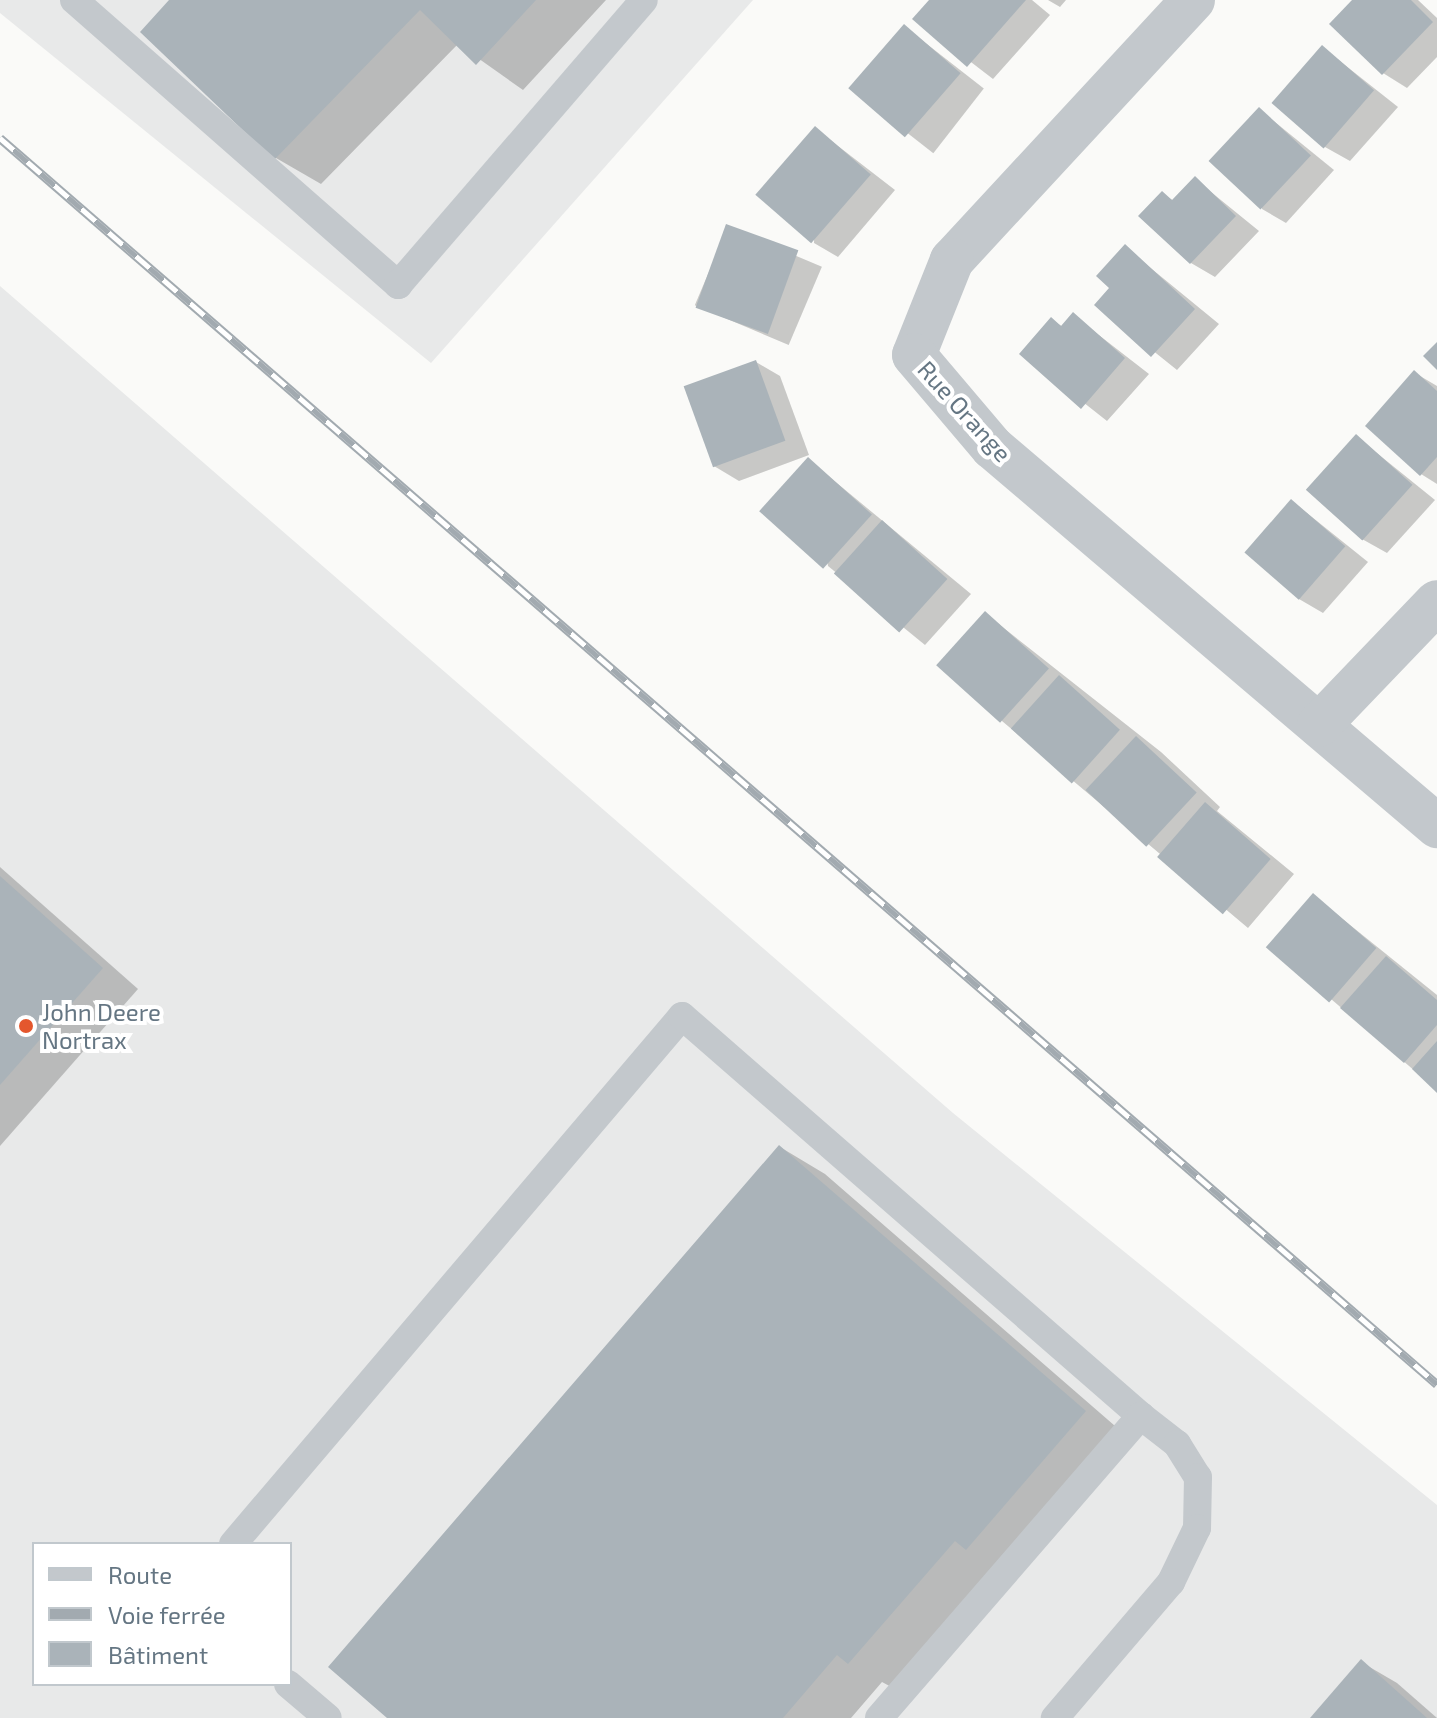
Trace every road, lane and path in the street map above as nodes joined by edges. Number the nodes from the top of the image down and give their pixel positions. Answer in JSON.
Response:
{"nodes":[{"id":1,"x":74,"y":0,"type":"edge"},
{"id":2,"x":644,"y":0,"type":"edge"},
{"id":3,"x":1193,"y":0,"type":"edge"},
{"id":4,"x":1437,"y":602,"type":"edge"},
{"id":5,"x":1319,"y":725,"type":"junction"},
{"id":6,"x":1437,"y":826,"type":"edge"},
{"id":7,"x":1141,"y":1416,"type":"junction"},
{"id":8,"x":235,"y":1542,"type":"edge"},
{"id":9,"x":290,"y":1686,"type":"edge"},
{"id":10,"x":328,"y":1718,"type":"edge"},
{"id":11,"x":879,"y":1718,"type":"edge"},
{"id":12,"x":1055,"y":1718,"type":"edge"}],
"edges":[{"from":1,"to":2,"type":"lane"},
{"from":3,"to":5,"type":"street","name":"Rue Orange"},
{"from":4,"to":5,"type":"street"},
{"from":5,"to":6,"type":"street","name":"Rue Orange"},
{"from":7,"to":8,"type":"lane"},
{"from":7,"to":11,"type":"lane"},
{"from":7,"to":12,"type":"lane"},
{"from":9,"to":10,"type":"lane"}]}
